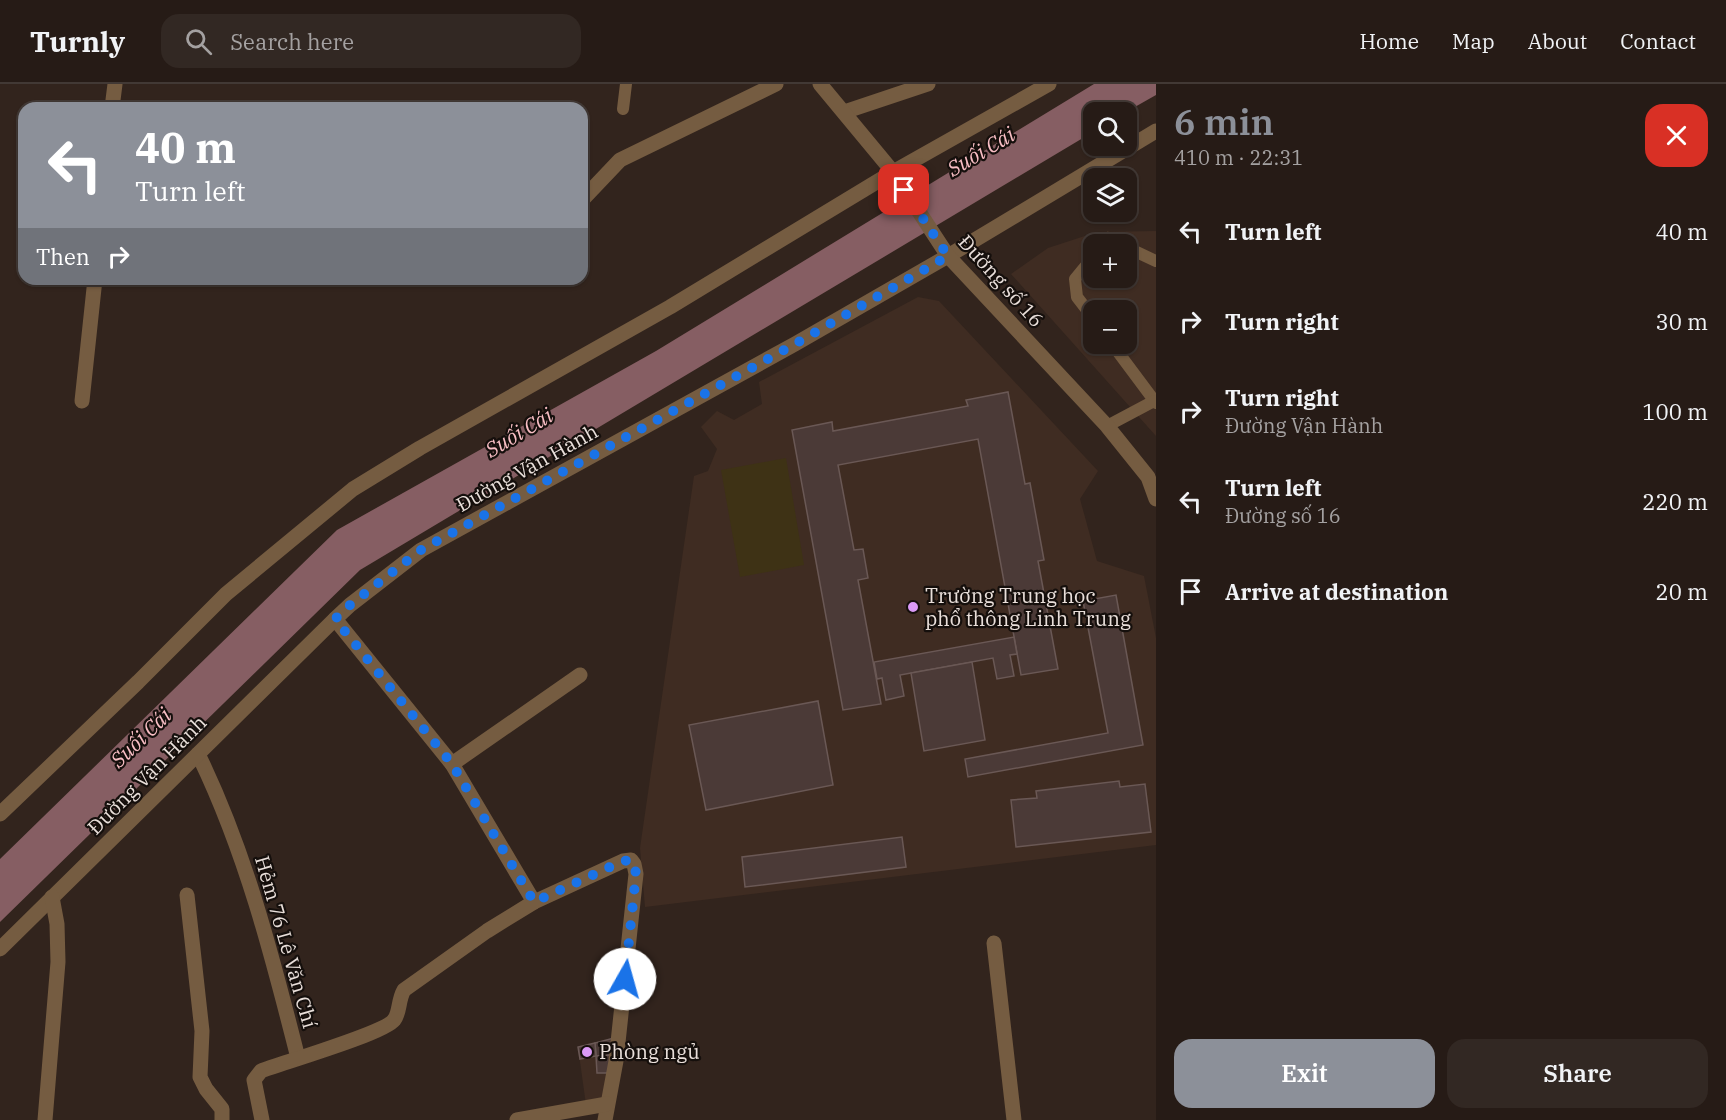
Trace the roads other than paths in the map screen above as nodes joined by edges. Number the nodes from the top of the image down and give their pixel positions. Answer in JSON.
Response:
{"nodes":[{"id":1,"x":115,"y":84,"type":"edge"},
{"id":2,"x":626,"y":84,"type":"edge"},
{"id":3,"x":776,"y":84,"type":"edge"},
{"id":4,"x":820,"y":84,"type":"edge"},
{"id":5,"x":927,"y":84,"type":"edge"},
{"id":6,"x":1049,"y":84,"type":"edge"},
{"id":7,"x":113,"y":102,"type":"edge"},
{"id":8,"x":623,"y":109,"type":"dead end"},
{"id":9,"x":844,"y":112,"type":"junction"},
{"id":10,"x":1156,"y":131,"type":"edge"},
{"id":11,"x":892,"y":171,"type":"junction"},
{"id":12,"x":588,"y":194,"type":"edge"},
{"id":13,"x":1137,"y":252,"type":"edge"},
{"id":14,"x":948,"y":256,"type":"junction"},
{"id":15,"x":1156,"y":261,"type":"edge"},
{"id":16,"x":1083,"y":269,"type":"edge"},
{"id":17,"x":94,"y":285,"type":"edge"},
{"id":18,"x":1083,"y":305,"type":"edge"},
{"id":19,"x":1119,"y":354,"type":"edge"},
{"id":20,"x":82,"y":401,"type":"dead end"},
{"id":21,"x":1155,"y":402,"type":"edge"},
{"id":22,"x":1107,"y":426,"type":"junction"},
{"id":23,"x":1156,"y":499,"type":"edge"},
{"id":24,"x":335,"y":619,"type":"junction"},
{"id":25,"x":580,"y":675,"type":"dead end"},
{"id":26,"x":198,"y":754,"type":"junction"},
{"id":27,"x":452,"y":764,"type":"junction"},
{"id":28,"x":0,"y":814,"type":"edge"},
{"id":29,"x":187,"y":895,"type":"dead end"},
{"id":30,"x":52,"y":897,"type":"junction"},
{"id":31,"x":534,"y":902,"type":"junction"},
{"id":32,"x":994,"y":943,"type":"dead end"},
{"id":33,"x":0,"y":949,"type":"edge"},
{"id":34,"x":297,"y":1058,"type":"junction"},
{"id":35,"x":607,"y":1104,"type":"junction"},
{"id":36,"x":45,"y":1120,"type":"edge"},
{"id":37,"x":222,"y":1120,"type":"edge"},
{"id":38,"x":262,"y":1120,"type":"edge"},
{"id":39,"x":517,"y":1120,"type":"edge"},
{"id":40,"x":605,"y":1120,"type":"edge"},
{"id":41,"x":1014,"y":1120,"type":"edge"}],
"edges":[{"from":1,"to":7,"type":"street"},
{"from":2,"to":8,"type":"lane"},
{"from":3,"to":12,"type":"street"},
{"from":4,"to":9,"type":"street","name":"Đường số 16"},
{"from":5,"to":9,"type":"street"},
{"from":6,"to":11,"type":"street"},
{"from":9,"to":11,"type":"street","name":"Đường số 16"},
{"from":10,"to":14,"type":"street","name":"Đường Vận Hành"},
{"from":11,"to":14,"type":"street","name":"Đường số 16"},
{"from":11,"to":28,"type":"street"},
{"from":13,"to":15,"type":"lane"},
{"from":14,"to":22,"type":"street","name":"Đường số 16"},
{"from":14,"to":24,"type":"street","name":"Đường Vận Hành"},
{"from":16,"to":18,"type":"lane"},
{"from":17,"to":20,"type":"street"},
{"from":19,"to":21,"type":"lane"},
{"from":21,"to":22,"type":"lane"},
{"from":22,"to":23,"type":"street","name":"Đường số 16"},
{"from":24,"to":26,"type":"street","name":"Đường Vận Hành"},
{"from":24,"to":27,"type":"street"},
{"from":25,"to":27,"type":"street"},
{"from":26,"to":30,"type":"street","name":"Đường Vận Hành"},
{"from":26,"to":34,"type":"street","name":"Hẻm 76 Lê Văn Chí"},
{"from":27,"to":31,"type":"street"},
{"from":29,"to":37,"type":"street"},
{"from":30,"to":33,"type":"street","name":"Đường Vận Hành"},
{"from":30,"to":36,"type":"street"},
{"from":31,"to":34,"type":"street"},
{"from":31,"to":35,"type":"street"},
{"from":32,"to":41,"type":"street"},
{"from":34,"to":38,"type":"street","name":"Hẻm 76 Lê Văn Chí"},
{"from":35,"to":39,"type":"street"},
{"from":35,"to":40,"type":"street"}]}
